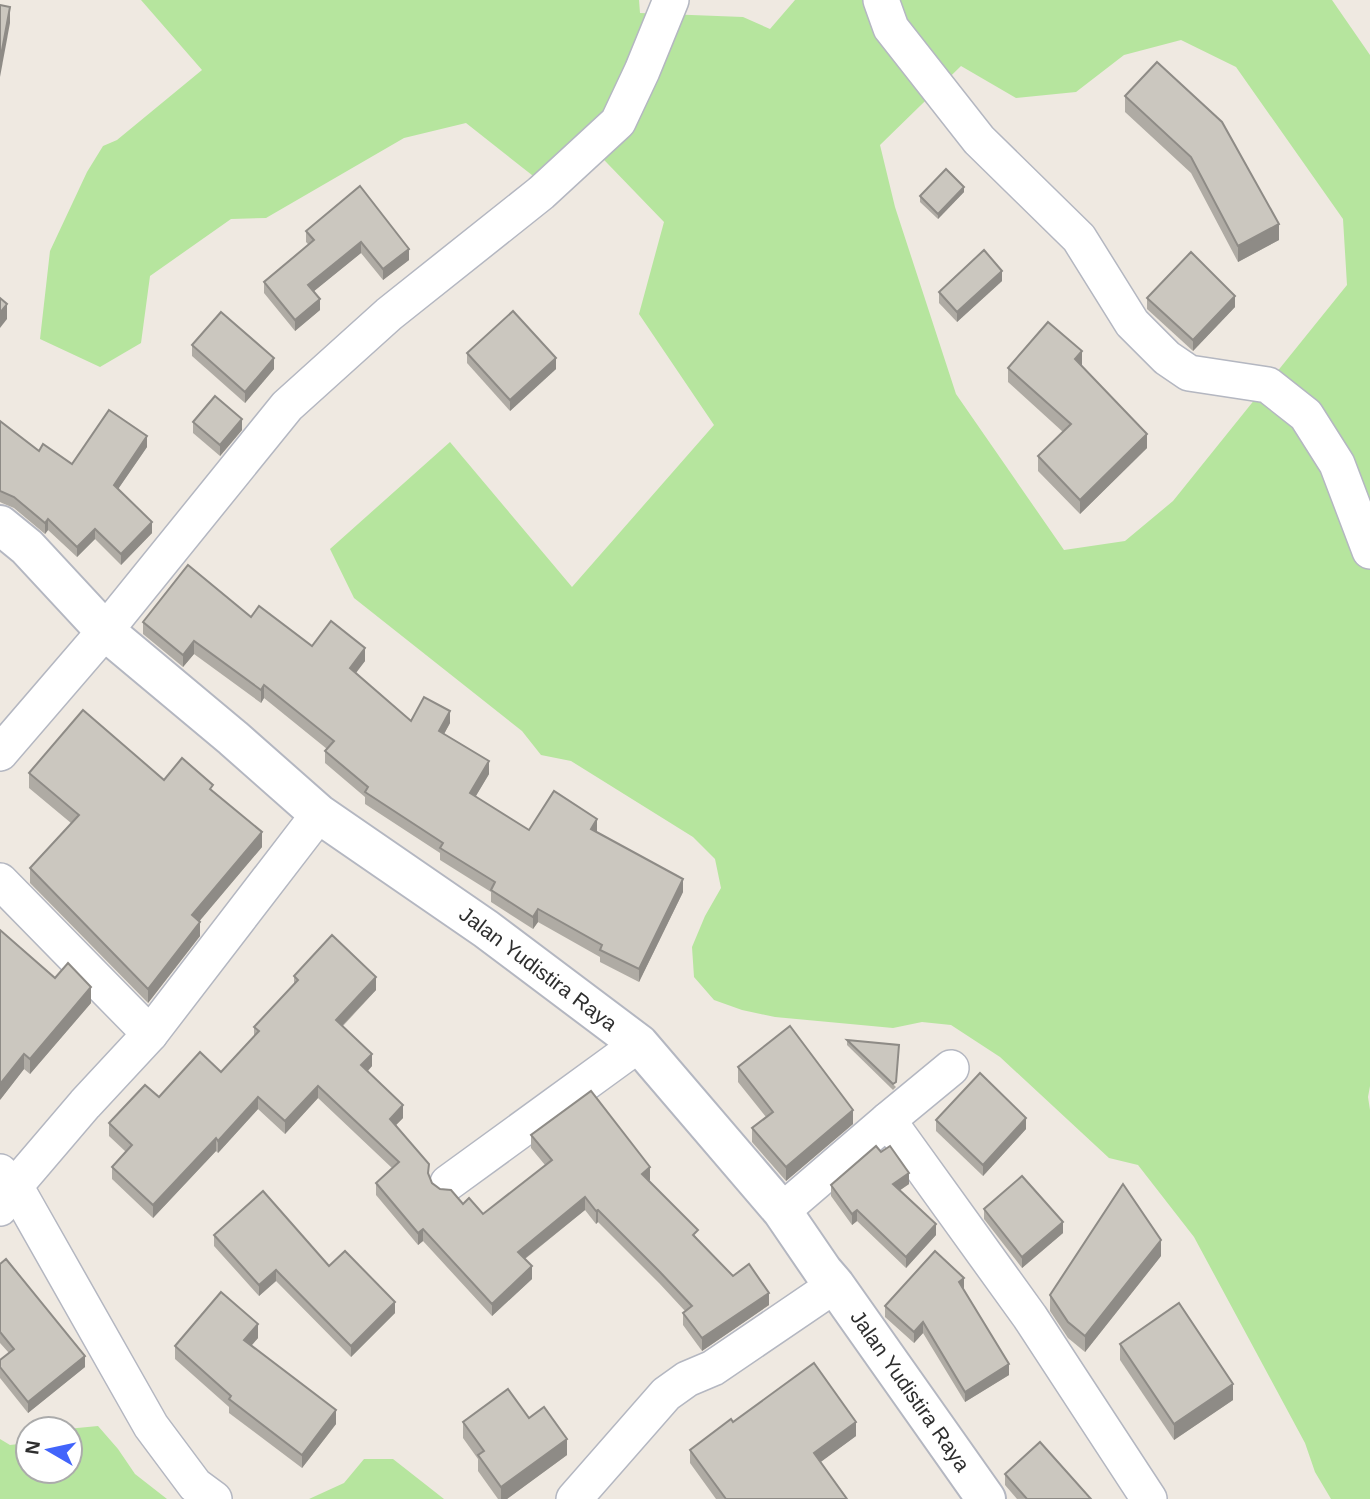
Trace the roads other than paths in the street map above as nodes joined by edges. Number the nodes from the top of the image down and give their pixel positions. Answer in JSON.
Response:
{"nodes":[{"id":1,"x":671,"y":0,"type":"edge"},
{"id":2,"x":881,"y":0,"type":"edge"},
{"id":3,"x":0,"y":525,"type":"edge"},
{"id":4,"x":1370,"y":551,"type":"edge"},
{"id":5,"x":104,"y":631,"type":"junction"},
{"id":6,"x":0,"y":753,"type":"edge"},
{"id":7,"x":319,"y":814,"type":"junction"},
{"id":8,"x":0,"y":881,"type":"edge"},
{"id":9,"x":150,"y":1034,"type":"junction"},
{"id":10,"x":639,"y":1044,"type":"junction"},
{"id":11,"x":951,"y":1068,"type":"dead end"},
{"id":12,"x":888,"y":1121,"type":"junction"},
{"id":13,"x":448,"y":1183,"type":"dead end"},
{"id":14,"x":5,"y":1189,"type":"edge"},
{"id":15,"x":782,"y":1211,"type":"junction"},
{"id":16,"x":835,"y":1285,"type":"junction"},
{"id":17,"x":214,"y":1499,"type":"edge"},
{"id":18,"x":574,"y":1499,"type":"edge"},
{"id":19,"x":986,"y":1499,"type":"edge"},
{"id":20,"x":1149,"y":1499,"type":"edge"}],
"edges":[{"from":1,"to":5,"type":"street"},
{"from":2,"to":4,"type":"street"},
{"from":3,"to":5,"type":"street","name":"Jalan Yudistira Raya"},
{"from":5,"to":6,"type":"street"},
{"from":5,"to":7,"type":"street","name":"Jalan Yudistira Raya"},
{"from":7,"to":9,"type":"street"},
{"from":7,"to":10,"type":"street","name":"Jalan Yudistira Raya"},
{"from":8,"to":9,"type":"street"},
{"from":9,"to":14,"type":"street"},
{"from":10,"to":13,"type":"street"},
{"from":10,"to":15,"type":"street","name":"Jalan Yudistira Raya"},
{"from":11,"to":12,"type":"street"},
{"from":12,"to":15,"type":"street"},
{"from":12,"to":20,"type":"street"},
{"from":14,"to":17,"type":"street"},
{"from":15,"to":16,"type":"street","name":"Jalan Yudistira Raya"},
{"from":16,"to":18,"type":"street"},
{"from":16,"to":19,"type":"street","name":"Jalan Yudistira Raya"}]}
